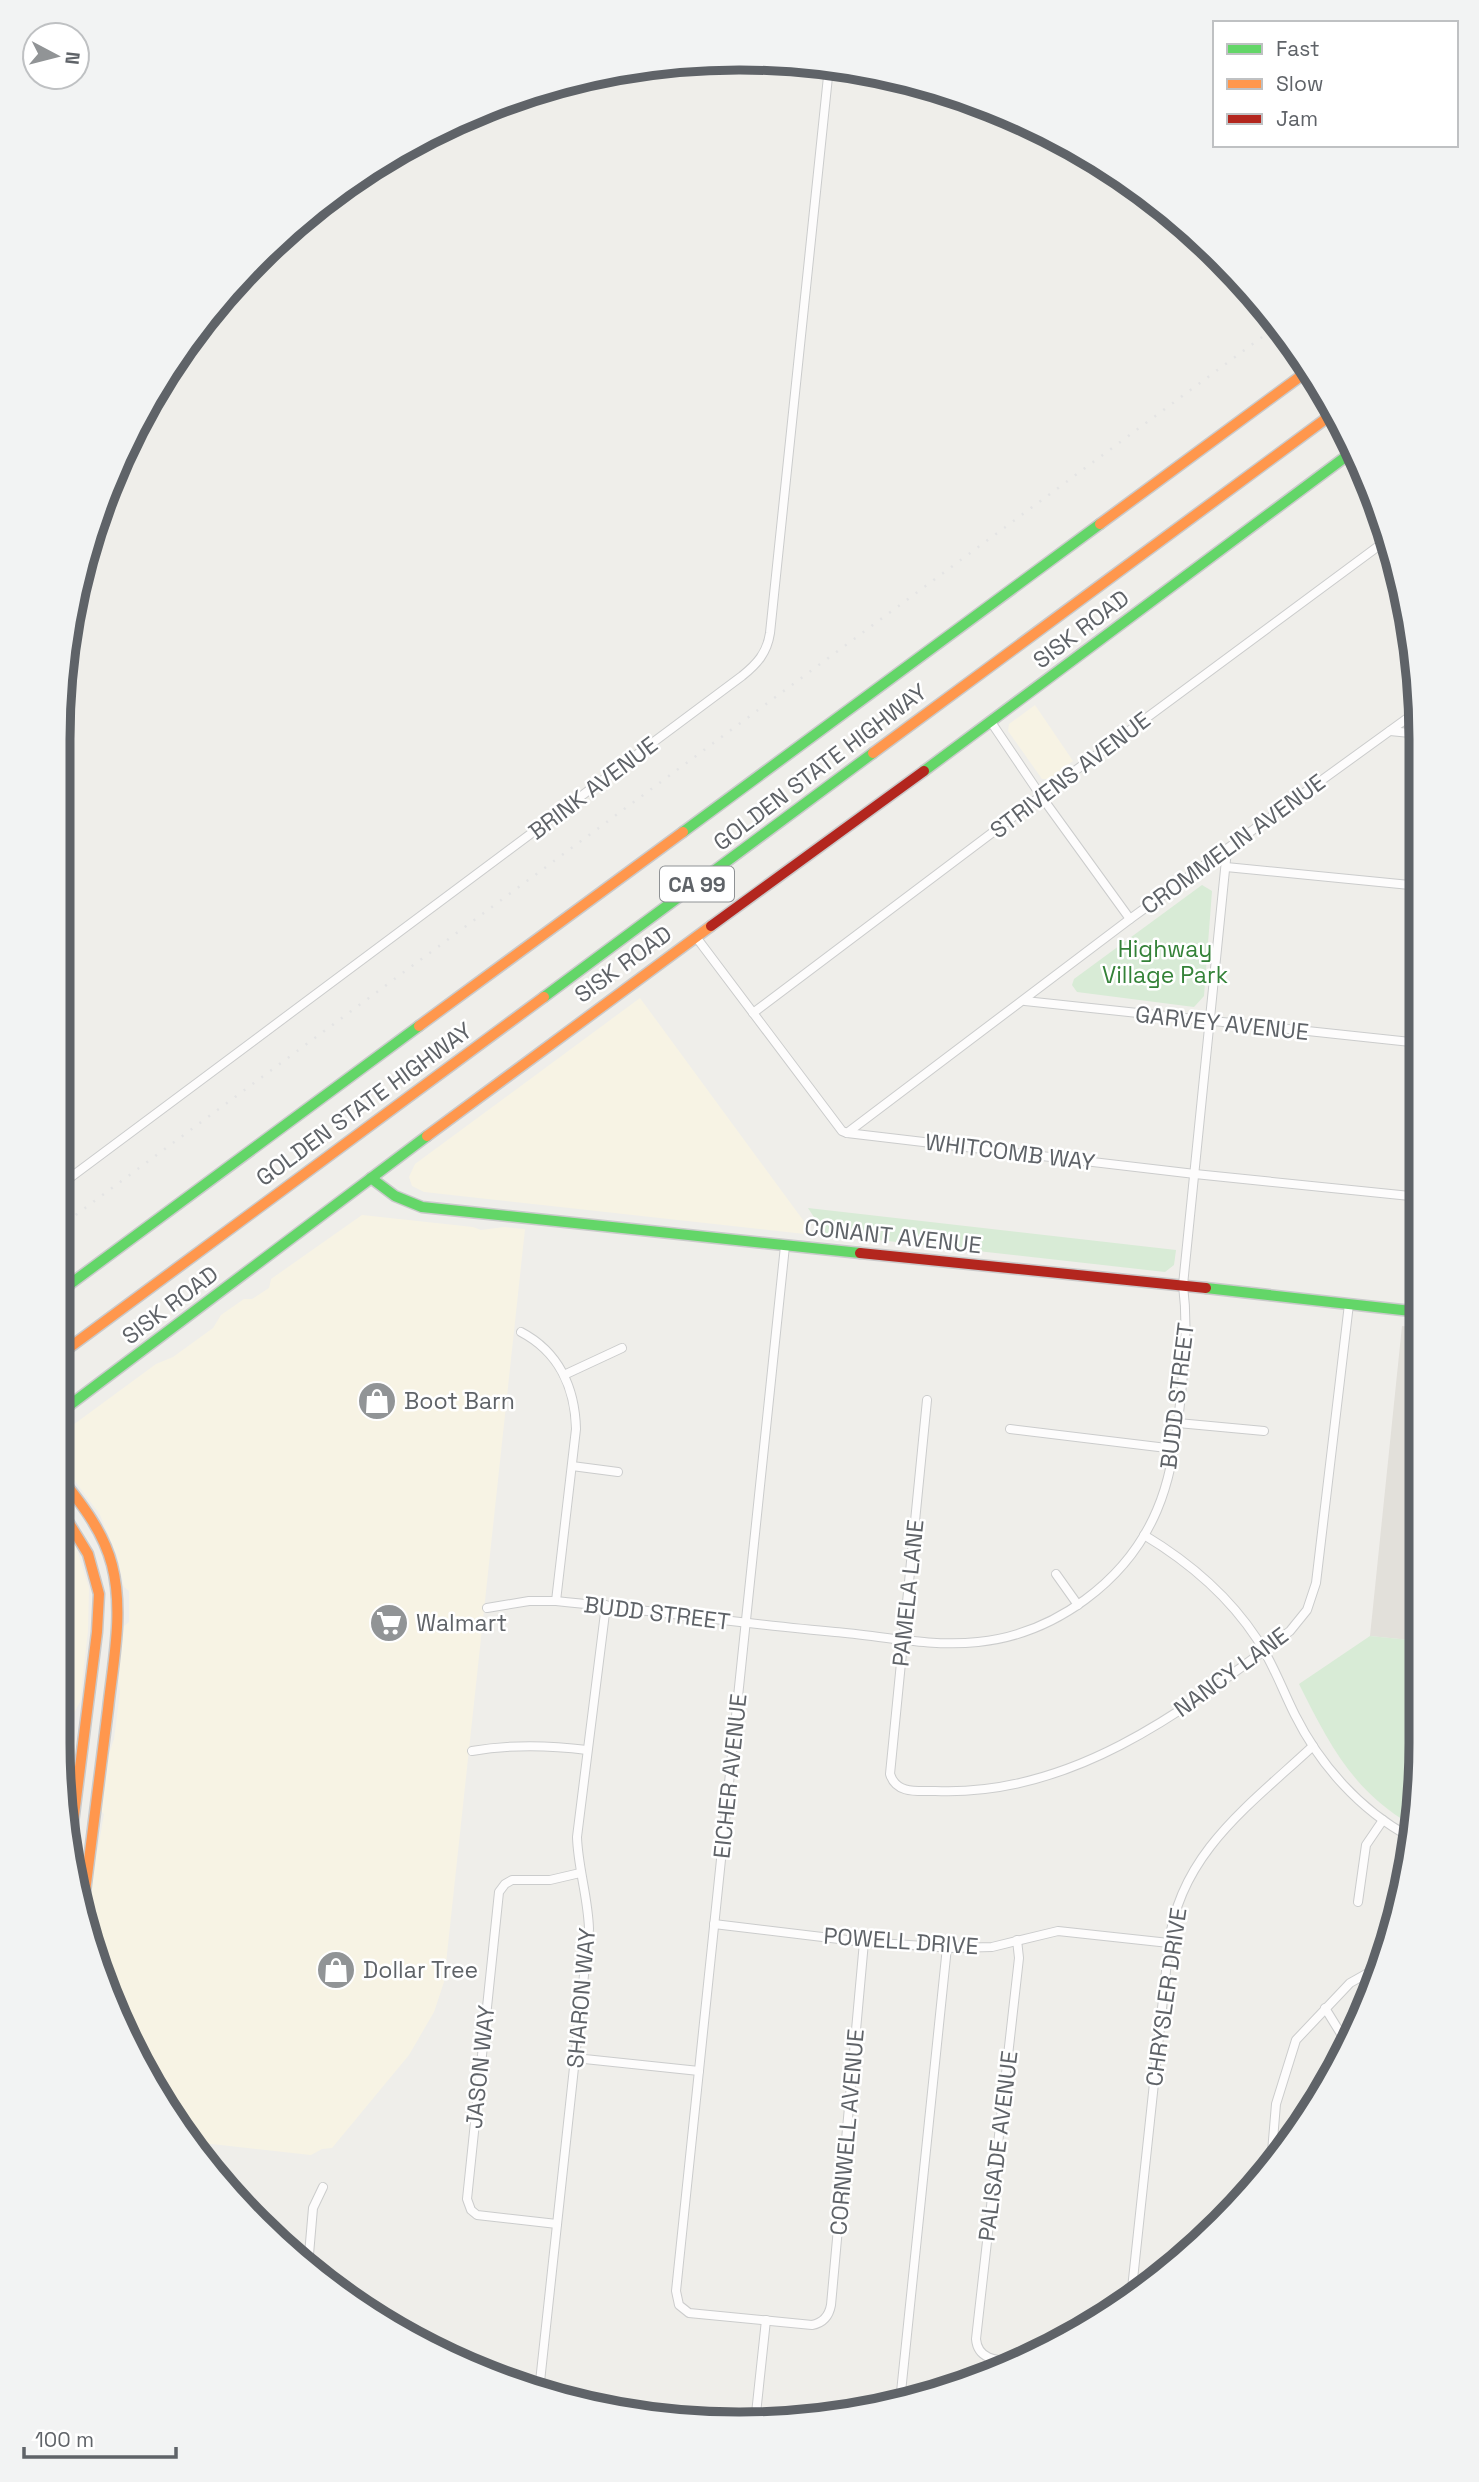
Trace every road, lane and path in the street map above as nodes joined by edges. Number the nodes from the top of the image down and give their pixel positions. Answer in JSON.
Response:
{"nodes":[{"id":1,"x":828,"y":76,"type":"edge"},
{"id":2,"x":1301,"y":376,"type":"edge"},
{"id":3,"x":1326,"y":418,"type":"edge"},
{"id":4,"x":1346,"y":456,"type":"edge"},
{"id":5,"x":1380,"y":545,"type":"edge"},
{"id":6,"x":1408,"y":717,"type":"edge"},
{"id":7,"x":992,"y":722,"type":"junction"},
{"id":8,"x":1390,"y":731,"type":"junction"},
{"id":9,"x":1409,"y":733,"type":"edge"},
{"id":10,"x":1041,"y":796,"type":"junction"},
{"id":11,"x":1227,"y":850,"type":"junction"},
{"id":12,"x":1226,"y":867,"type":"junction"},
{"id":13,"x":1409,"y":885,"type":"edge"},
{"id":14,"x":1130,"y":919,"type":"junction"},
{"id":15,"x":696,"y":937,"type":"junction"},
{"id":16,"x":1025,"y":1001,"type":"junction"},
{"id":17,"x":753,"y":1013,"type":"junction"},
{"id":18,"x":1210,"y":1022,"type":"junction"},
{"id":19,"x":1409,"y":1043,"type":"edge"},
{"id":20,"x":847,"y":1133,"type":"junction"},
{"id":21,"x":1195,"y":1174,"type":"junction"},
{"id":22,"x":70,"y":1178,"type":"edge"},
{"id":23,"x":371,"y":1178,"type":"junction"},
{"id":24,"x":1409,"y":1196,"type":"edge"},
{"id":25,"x":785,"y":1246,"type":"junction"},
{"id":26,"x":70,"y":1284,"type":"edge"},
{"id":27,"x":1183,"y":1285,"type":"junction"},
{"id":28,"x":1349,"y":1304,"type":"junction"},
{"id":29,"x":1409,"y":1311,"type":"edge"},
{"id":30,"x":521,"y":1332,"type":"dead end"},
{"id":31,"x":70,"y":1347,"type":"edge"},
{"id":32,"x":622,"y":1348,"type":"dead end"},
{"id":33,"x":564,"y":1375,"type":"junction"},
{"id":34,"x":927,"y":1399,"type":"dead end"},
{"id":35,"x":70,"y":1405,"type":"edge"},
{"id":36,"x":1178,"y":1423,"type":"junction"},
{"id":37,"x":1010,"y":1429,"type":"dead end"},
{"id":38,"x":1264,"y":1431,"type":"dead end"},
{"id":39,"x":1175,"y":1449,"type":"junction"},
{"id":40,"x":572,"y":1466,"type":"junction"},
{"id":41,"x":618,"y":1472,"type":"dead end"},
{"id":42,"x":70,"y":1490,"type":"edge"},
{"id":43,"x":70,"y":1524,"type":"edge"},
{"id":44,"x":1144,"y":1535,"type":"junction"},
{"id":45,"x":1056,"y":1574,"type":"dead end"},
{"id":46,"x":556,"y":1601,"type":"junction"},
{"id":47,"x":606,"y":1605,"type":"junction"},
{"id":48,"x":1078,"y":1605,"type":"junction"},
{"id":49,"x":486,"y":1608,"type":"dead end"},
{"id":50,"x":746,"y":1625,"type":"junction"},
{"id":51,"x":903,"y":1640,"type":"junction"},
{"id":52,"x":1264,"y":1650,"type":"junction"},
{"id":53,"x":1313,"y":1746,"type":"junction"},
{"id":54,"x":587,"y":1750,"type":"junction"},
{"id":55,"x":472,"y":1751,"type":"dead end"},
{"id":56,"x":896,"y":1785,"type":"joint"},
{"id":57,"x":74,"y":1814,"type":"edge"},
{"id":58,"x":1383,"y":1821,"type":"junction"},
{"id":59,"x":1402,"y":1833,"type":"edge"},
{"id":60,"x":580,"y":1873,"type":"junction"},
{"id":61,"x":86,"y":1886,"type":"edge"},
{"id":62,"x":1358,"y":1902,"type":"dead end"},
{"id":63,"x":714,"y":1924,"type":"junction"},
{"id":64,"x":1017,"y":1940,"type":"junction"},
{"id":65,"x":864,"y":1942,"type":"junction"},
{"id":66,"x":1169,"y":1943,"type":"junction"},
{"id":67,"x":947,"y":1947,"type":"junction"},
{"id":68,"x":1367,"y":1974,"type":"edge"},
{"id":69,"x":1325,"y":2008,"type":"junction"},
{"id":70,"x":1342,"y":2035,"type":"edge"},
{"id":71,"x":576,"y":2059,"type":"junction"},
{"id":72,"x":699,"y":2071,"type":"junction"},
{"id":73,"x":1272,"y":2148,"type":"edge"},
{"id":74,"x":323,"y":2187,"type":"dead end"},
{"id":75,"x":557,"y":2224,"type":"junction"},
{"id":76,"x":309,"y":2255,"type":"edge"},
{"id":77,"x":1132,"y":2284,"type":"edge"},
{"id":78,"x":766,"y":2320,"type":"junction"},
{"id":79,"x":1000,"y":2359,"type":"edge"},
{"id":80,"x":540,"y":2381,"type":"edge"},
{"id":81,"x":901,"y":2392,"type":"edge"},
{"id":82,"x":756,"y":2412,"type":"edge"}],
"edges":[{"from":1,"to":22,"type":"street","name":"BRINK AVENUE"},
{"from":2,"to":26,"type":"main road","name":"GOLDEN STATE HIGHWAY","number":"CA 99"},
{"from":3,"to":31,"type":"main road","name":"GOLDEN STATE HIGHWAY","number":"CA 99"},
{"from":4,"to":7,"type":"main road","name":"SISK ROAD"},
{"from":5,"to":10,"type":"street","name":"STRIVENS AVENUE"},
{"from":6,"to":8,"type":"street","name":"CROMMELIN AVENUE"},
{"from":7,"to":10,"type":"street"},
{"from":7,"to":15,"type":"main road","name":"SISK ROAD"},
{"from":8,"to":9,"type":"street"},
{"from":8,"to":11,"type":"street","name":"CROMMELIN AVENUE"},
{"from":10,"to":14,"type":"street"},
{"from":10,"to":17,"type":"street","name":"STRIVENS AVENUE"},
{"from":11,"to":12,"type":"street","name":"BUDD STREET"},
{"from":11,"to":14,"type":"street","name":"CROMMELIN AVENUE"},
{"from":12,"to":13,"type":"street"},
{"from":12,"to":18,"type":"street","name":"BUDD STREET"},
{"from":14,"to":16,"type":"street","name":"CROMMELIN AVENUE"},
{"from":15,"to":17,"type":"street"},
{"from":15,"to":23,"type":"main road","name":"SISK ROAD"},
{"from":16,"to":18,"type":"street","name":"GARVEY AVENUE"},
{"from":16,"to":20,"type":"street","name":"CROMMELIN AVENUE"},
{"from":17,"to":20,"type":"street"},
{"from":18,"to":19,"type":"street","name":"GARVEY AVENUE"},
{"from":18,"to":21,"type":"street","name":"BUDD STREET"},
{"from":20,"to":21,"type":"street","name":"WHITCOMB WAY"},
{"from":21,"to":24,"type":"street","name":"WHITCOMB WAY"},
{"from":21,"to":27,"type":"street","name":"BUDD STREET"},
{"from":23,"to":25,"type":"main road","name":"CONANT AVENUE"},
{"from":23,"to":35,"type":"main road","name":"SISK ROAD"},
{"from":25,"to":27,"type":"main road","name":"CONANT AVENUE"},
{"from":25,"to":50,"type":"street","name":"EICHER AVENUE"},
{"from":27,"to":28,"type":"main road","name":"CONANT AVENUE"},
{"from":27,"to":36,"type":"street","name":"BUDD STREET"},
{"from":28,"to":29,"type":"main road","name":"CONANT AVENUE"},
{"from":28,"to":52,"type":"street","name":"NANCY LANE"},
{"from":30,"to":33,"type":"street"},
{"from":32,"to":33,"type":"street"},
{"from":33,"to":40,"type":"street"},
{"from":34,"to":51,"type":"street","name":"PAMELA LANE"},
{"from":36,"to":38,"type":"street"},
{"from":36,"to":39,"type":"street","name":"BUDD STREET"},
{"from":37,"to":39,"type":"street"},
{"from":39,"to":44,"type":"street","name":"BUDD STREET"},
{"from":40,"to":41,"type":"street"},
{"from":40,"to":46,"type":"street"},
{"from":42,"to":61,"type":"main road"},
{"from":43,"to":57,"type":"main road"},
{"from":44,"to":48,"type":"street","name":"BUDD STREET"},
{"from":44,"to":52,"type":"street"},
{"from":45,"to":48,"type":"street"},
{"from":46,"to":47,"type":"street","name":"BUDD STREET"},
{"from":46,"to":49,"type":"street","name":"BUDD STREET"},
{"from":47,"to":50,"type":"street","name":"BUDD STREET"},
{"from":47,"to":54,"type":"street","name":"SHARON WAY"},
{"from":48,"to":51,"type":"street","name":"BUDD STREET"},
{"from":50,"to":51,"type":"street","name":"BUDD STREET"},
{"from":50,"to":63,"type":"street","name":"EICHER AVENUE"},
{"from":51,"to":56,"type":"street","name":"PAMELA LANE"},
{"from":52,"to":53,"type":"street"},
{"from":52,"to":56,"type":"street","name":"NANCY LANE"},
{"from":53,"to":58,"type":"street"},
{"from":53,"to":66,"type":"street","name":"CHRYSLER DRIVE"},
{"from":54,"to":55,"type":"street"},
{"from":54,"to":60,"type":"street","name":"SHARON WAY"},
{"from":58,"to":59,"type":"street"},
{"from":58,"to":62,"type":"street"},
{"from":60,"to":71,"type":"street","name":"SHARON WAY"},
{"from":60,"to":75,"type":"street","name":"JASON WAY"},
{"from":63,"to":65,"type":"street","name":"POWELL DRIVE"},
{"from":63,"to":72,"type":"street","name":"EICHER AVENUE"},
{"from":64,"to":66,"type":"street","name":"POWELL DRIVE"},
{"from":64,"to":67,"type":"street","name":"POWELL DRIVE"},
{"from":64,"to":79,"type":"street","name":"PALISADE AVENUE"},
{"from":65,"to":67,"type":"street","name":"POWELL DRIVE"},
{"from":65,"to":78,"type":"street","name":"CORNWELL AVENUE"},
{"from":66,"to":77,"type":"street","name":"CHRYSLER DRIVE"},
{"from":67,"to":81,"type":"street"},
{"from":68,"to":69,"type":"street"},
{"from":69,"to":70,"type":"street"},
{"from":69,"to":73,"type":"street"},
{"from":71,"to":72,"type":"street"},
{"from":71,"to":75,"type":"street","name":"SHARON WAY"},
{"from":72,"to":78,"type":"street","name":"EICHER AVENUE"},
{"from":74,"to":76,"type":"street"},
{"from":75,"to":80,"type":"street","name":"SHARON WAY"},
{"from":78,"to":82,"type":"street"}]}
